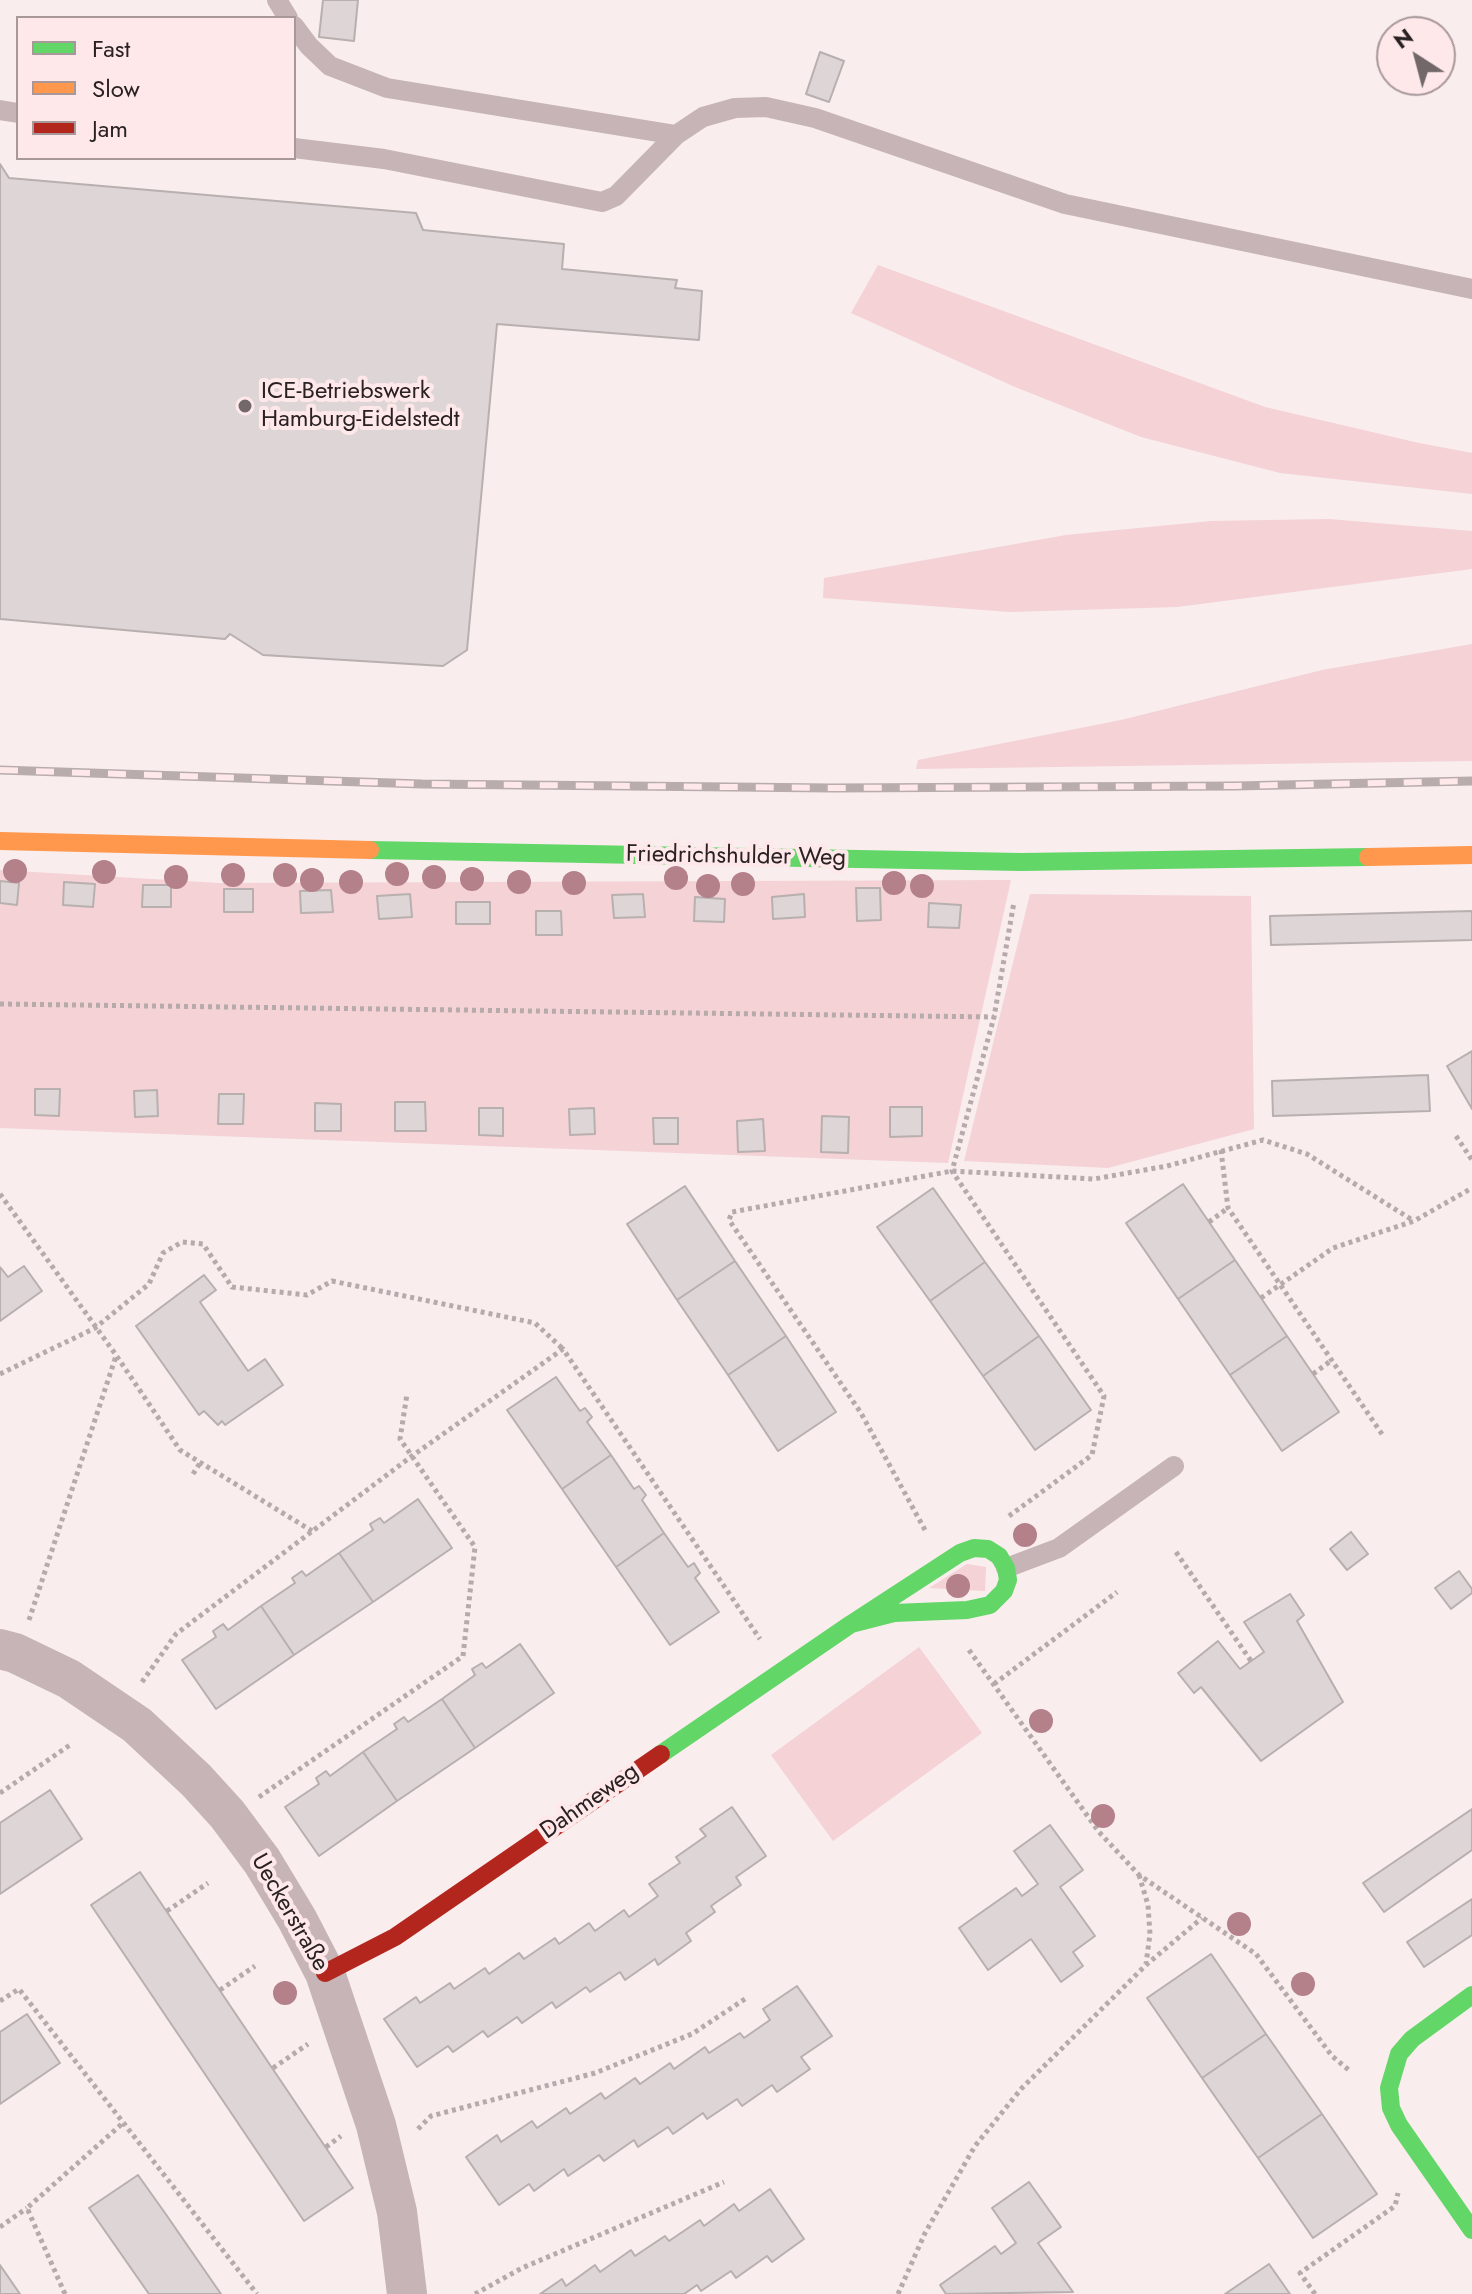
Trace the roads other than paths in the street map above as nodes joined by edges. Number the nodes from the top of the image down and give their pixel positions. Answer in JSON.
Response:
{"nodes":[{"id":1,"x":296,"y":29,"type":"edge"},
{"id":2,"x":676,"y":135,"type":"junction"},
{"id":3,"x":296,"y":148,"type":"edge"},
{"id":4,"x":1472,"y":289,"type":"edge"},
{"id":5,"x":0,"y":841,"type":"edge"},
{"id":6,"x":1472,"y":855,"type":"edge"},
{"id":7,"x":1174,"y":1466,"type":"dead end"},
{"id":8,"x":1006,"y":1568,"type":"junction"},
{"id":9,"x":851,"y":1624,"type":"junction"},
{"id":10,"x":12,"y":1640,"type":"edge"},
{"id":11,"x":325,"y":1973,"type":"junction"},
{"id":12,"x":1472,"y":1995,"type":"edge"},
{"id":13,"x":1472,"y":2230,"type":"edge"},
{"id":14,"x":407,"y":2294,"type":"edge"}],
"edges":[{"from":1,"to":2,"type":"lane"},
{"from":2,"to":3,"type":"lane"},
{"from":2,"to":4,"type":"lane"},
{"from":5,"to":6,"type":"street","name":"Friedrichshulder Weg"},
{"from":7,"to":8,"type":"lane"},
{"from":8,"to":9,"type":"street","name":"Dahmeweg"},
{"from":8,"to":9,"type":"street","name":"Dahmeweg"},
{"from":9,"to":11,"type":"street","name":"Dahmeweg"},
{"from":10,"to":11,"type":"street","name":"Ueckerstraße"},
{"from":11,"to":14,"type":"street","name":"Ueckerstraße"},
{"from":12,"to":13,"type":"street"}]}
